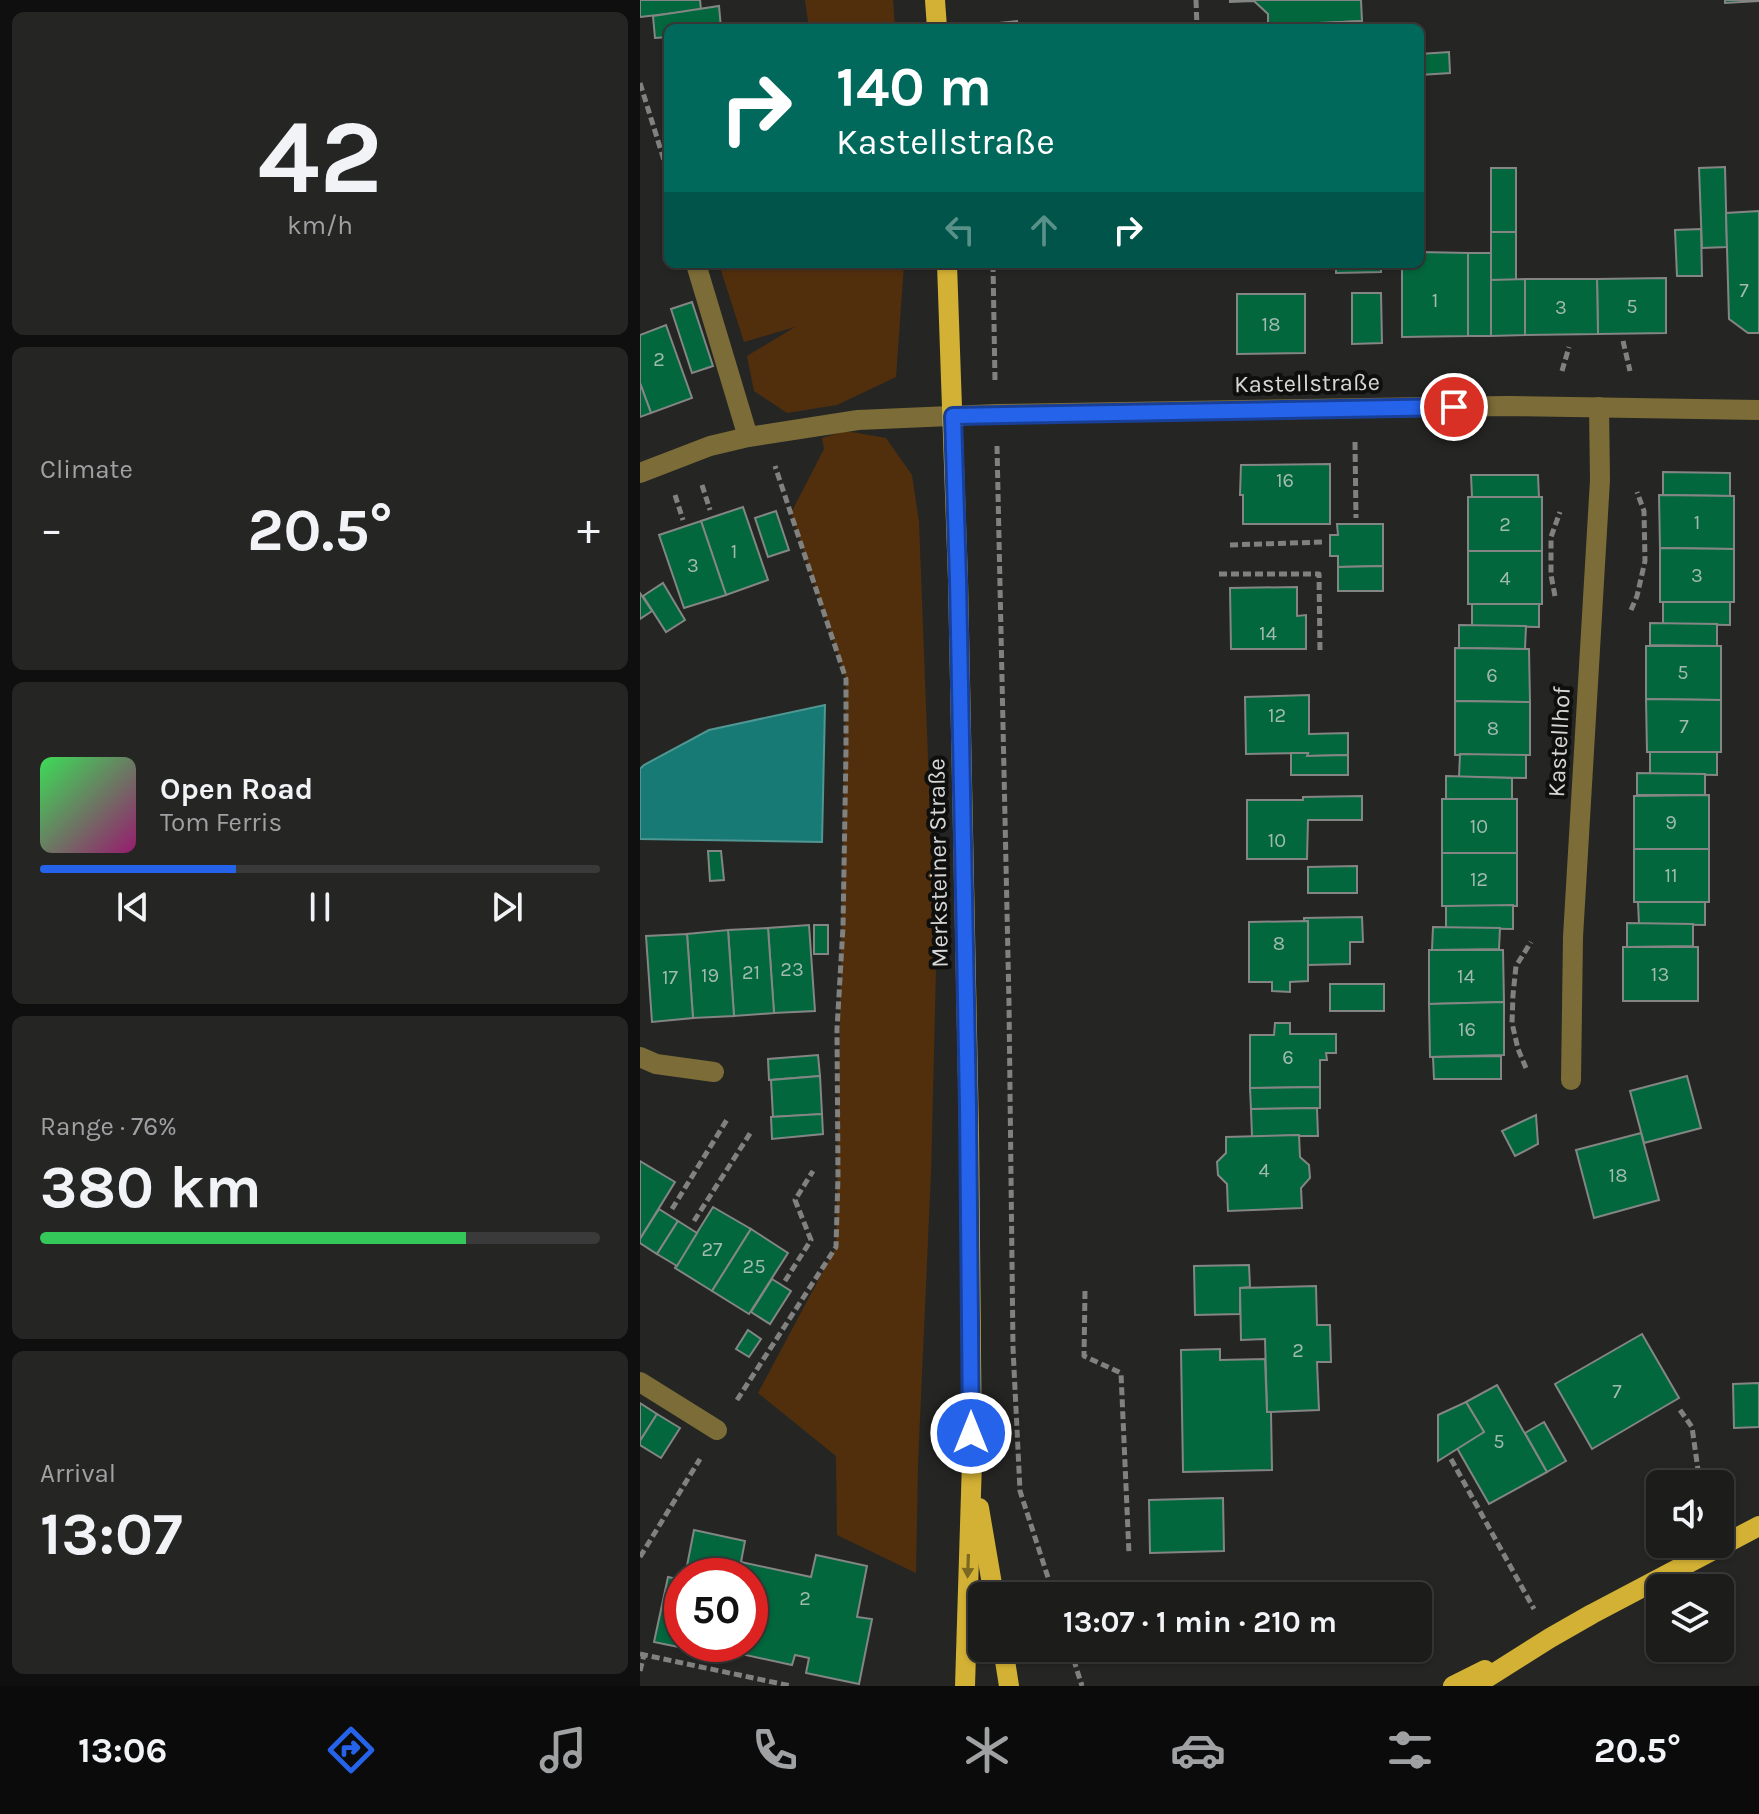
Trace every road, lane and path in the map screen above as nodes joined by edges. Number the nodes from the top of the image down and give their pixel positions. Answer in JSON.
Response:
{"nodes":[{"id":1,"x":935,"y":0,"type":"edge"},
{"id":2,"x":1196,"y":0,"type":"edge"},
{"id":3,"x":937,"y":24,"type":"edge"},
{"id":4,"x":1197,"y":24,"type":"edge"},
{"id":5,"x":640,"y":83,"type":"edge"},
{"id":6,"x":664,"y":160,"type":"edge"},
{"id":7,"x":697,"y":268,"type":"edge"},
{"id":8,"x":947,"y":268,"type":"edge"},
{"id":9,"x":993,"y":268,"type":"edge"},
{"id":10,"x":1599,"y":407,"type":"junction"},
{"id":11,"x":1355,"y":409,"type":"junction"},
{"id":12,"x":1759,"y":410,"type":"edge"},
{"id":13,"x":996,"y":414,"type":"junction"},
{"id":14,"x":953,"y":416,"type":"junction"},
{"id":15,"x":756,"y":436,"type":"junction"},
{"id":16,"x":640,"y":473,"type":"edge"},
{"id":17,"x":1636,"y":487,"type":"dead end"},
{"id":18,"x":1564,"y":500,"type":"dead end"},
{"id":19,"x":1356,"y":518,"type":"dead end"},
{"id":20,"x":1324,"y":542,"type":"dead end"},
{"id":21,"x":1230,"y":545,"type":"dead end"},
{"id":22,"x":1219,"y":574,"type":"dead end"},
{"id":23,"x":1556,"y":605,"type":"dead end"},
{"id":24,"x":1630,"y":611,"type":"dead end"},
{"id":25,"x":1320,"y":651,"type":"dead end"},
{"id":26,"x":1531,"y":942,"type":"dead end"},
{"id":27,"x":640,"y":1057,"type":"edge"},
{"id":28,"x":1526,"y":1068,"type":"dead end"},
{"id":29,"x":714,"y":1072,"type":"dead end"},
{"id":30,"x":1571,"y":1080,"type":"dead end"},
{"id":31,"x":728,"y":1118,"type":"dead end"},
{"id":32,"x":751,"y":1132,"type":"dead end"},
{"id":33,"x":813,"y":1171,"type":"dead end"},
{"id":34,"x":672,"y":1209,"type":"dead end"},
{"id":35,"x":694,"y":1221,"type":"dead end"},
{"id":36,"x":785,"y":1281,"type":"dead end"},
{"id":37,"x":1085,"y":1291,"type":"dead end"},
{"id":38,"x":640,"y":1382,"type":"edge"},
{"id":39,"x":1680,"y":1410,"type":"dead end"},
{"id":40,"x":717,"y":1430,"type":"junction"},
{"id":41,"x":1451,"y":1459,"type":"dead end"},
{"id":42,"x":972,"y":1461,"type":"junction"},
{"id":43,"x":1698,"y":1470,"type":"edge"},
{"id":44,"x":1759,"y":1526,"type":"edge"},
{"id":45,"x":1129,"y":1554,"type":"dead end"},
{"id":46,"x":640,"y":1557,"type":"edge"},
{"id":47,"x":992,"y":1582,"type":"edge"},
{"id":48,"x":1049,"y":1582,"type":"edge"},
{"id":49,"x":1550,"y":1638,"type":"junction"},
{"id":50,"x":642,"y":1654,"type":"edge"},
{"id":51,"x":1005,"y":1662,"type":"edge"},
{"id":52,"x":1074,"y":1662,"type":"edge"},
{"id":53,"x":640,"y":1671,"type":"edge"},
{"id":54,"x":791,"y":1686,"type":"edge"},
{"id":55,"x":965,"y":1686,"type":"edge"},
{"id":56,"x":1009,"y":1686,"type":"edge"},
{"id":57,"x":1082,"y":1686,"type":"edge"},
{"id":58,"x":1453,"y":1686,"type":"edge"},
{"id":59,"x":1474,"y":1686,"type":"edge"}],
"edges":[{"from":1,"to":3,"type":"main road"},
{"from":2,"to":4,"type":"path"},
{"from":5,"to":6,"type":"path"},
{"from":7,"to":15,"type":"street"},
{"from":8,"to":14,"type":"main road","name":"Merksteiner Straße"},
{"from":9,"to":13,"type":"path"},
{"from":10,"to":11,"type":"street","name":"Kastellstraße"},
{"from":10,"to":12,"type":"street","name":"Kastellstraße"},
{"from":10,"to":30,"type":"street","name":"Kastellhof"},
{"from":11,"to":13,"type":"street","name":"Kastellstraße"},
{"from":11,"to":19,"type":"path"},
{"from":13,"to":14,"type":"street","name":"Kastellstraße"},
{"from":13,"to":48,"type":"path"},
{"from":14,"to":15,"type":"street","name":"Kastellstraße"},
{"from":14,"to":42,"type":"main road","name":"Merksteiner Straße"},
{"from":15,"to":16,"type":"street","name":"Kastellstraße"},
{"from":15,"to":40,"type":"path"},
{"from":17,"to":24,"type":"path"},
{"from":18,"to":23,"type":"path"},
{"from":20,"to":21,"type":"path"},
{"from":22,"to":25,"type":"path"},
{"from":26,"to":28,"type":"path"},
{"from":27,"to":29,"type":"street"},
{"from":31,"to":34,"type":"path"},
{"from":32,"to":35,"type":"path"},
{"from":33,"to":36,"type":"path"},
{"from":37,"to":45,"type":"path"},
{"from":38,"to":40,"type":"street"},
{"from":39,"to":43,"type":"path"},
{"from":40,"to":46,"type":"path"},
{"from":41,"to":49,"type":"path"},
{"from":42,"to":47,"type":"main road","name":"Merksteiner Straße"},
{"from":42,"to":55,"type":"main road","name":"Merksteiner Straße","one_way":true},
{"from":44,"to":49,"type":"main road"},
{"from":49,"to":58,"type":"main road"},
{"from":49,"to":59,"type":"main road"},
{"from":50,"to":53,"type":"path"},
{"from":50,"to":54,"type":"path"},
{"from":51,"to":56,"type":"main road"},
{"from":52,"to":57,"type":"path"}]}
